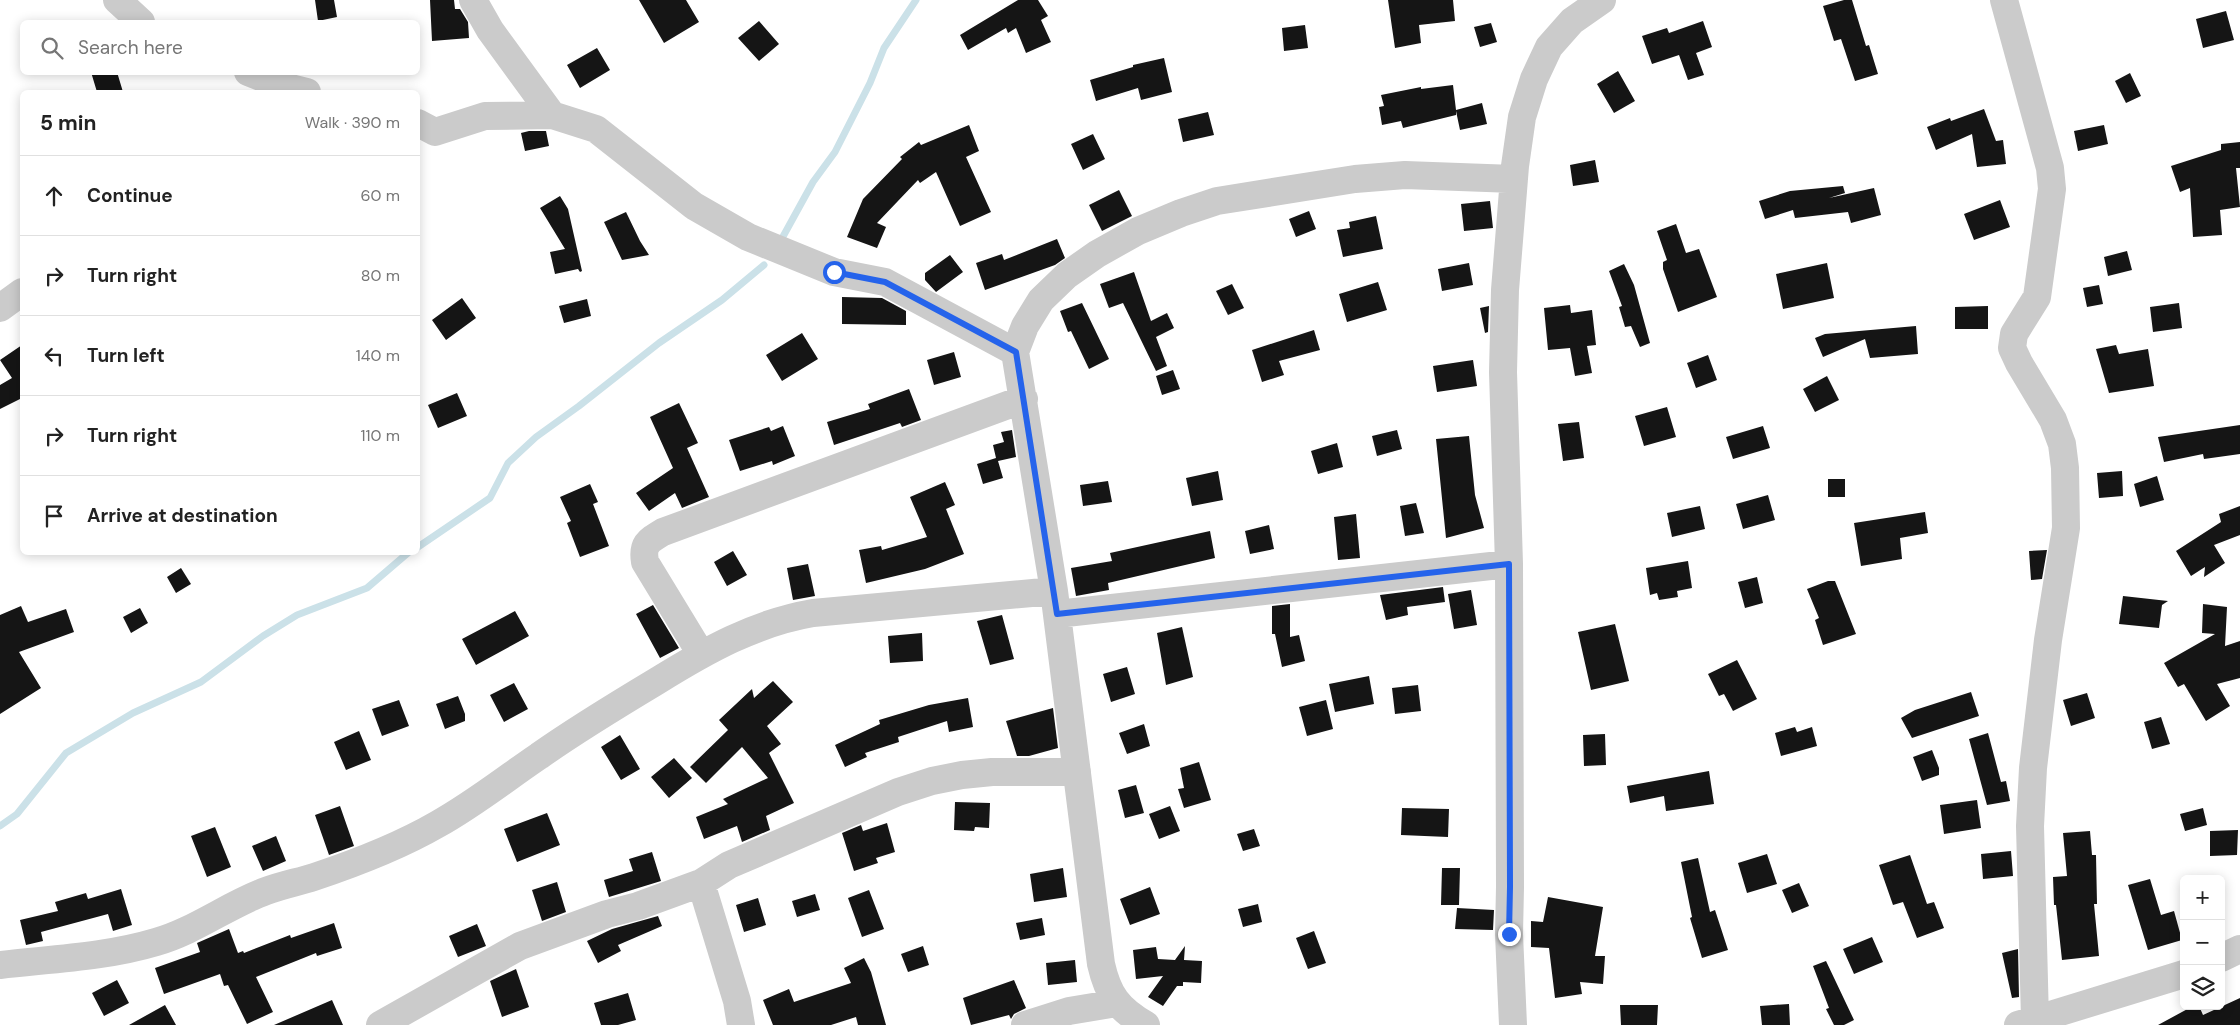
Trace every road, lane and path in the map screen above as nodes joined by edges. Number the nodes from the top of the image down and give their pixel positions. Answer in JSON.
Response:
{"nodes":[{"id":1,"x":117,"y":0,"type":"edge"},
{"id":2,"x":473,"y":0,"type":"edge"},
{"id":3,"x":1602,"y":0,"type":"edge"},
{"id":4,"x":2004,"y":0,"type":"edge"},
{"id":5,"x":139,"y":20,"type":"edge"},
{"id":6,"x":256,"y":75,"type":"edge"},
{"id":7,"x":299,"y":90,"type":"edge"},
{"id":8,"x":552,"y":115,"type":"junction"},
{"id":9,"x":423,"y":134,"type":"edge"},
{"id":10,"x":1514,"y":178,"type":"junction"},
{"id":11,"x":20,"y":293,"type":"edge"},
{"id":12,"x":0,"y":308,"type":"edge"},
{"id":13,"x":1016,"y":352,"type":"junction"},
{"id":14,"x":1024,"y":399,"type":"junction"},
{"id":15,"x":1509,"y":564,"type":"junction"},
{"id":16,"x":1055,"y":602,"type":"junction"},
{"id":17,"x":701,"y":654,"type":"junction"},
{"id":18,"x":1077,"y":772,"type":"junction"},
{"id":19,"x":701,"y":883,"type":"junction"},
{"id":20,"x":2240,"y":950,"type":"edge"},
{"id":21,"x":2225,"y":956,"type":"edge"},
{"id":22,"x":0,"y":965,"type":"edge"},
{"id":23,"x":2180,"y":975,"type":"edge"},
{"id":24,"x":1117,"y":1003,"type":"junction"},
{"id":25,"x":2027,"y":1022,"type":"edge"},
{"id":26,"x":380,"y":1025,"type":"edge"},
{"id":27,"x":741,"y":1025,"type":"edge"},
{"id":28,"x":1025,"y":1025,"type":"edge"},
{"id":29,"x":1146,"y":1025,"type":"edge"},
{"id":30,"x":1513,"y":1025,"type":"edge"}],
"edges":[{"from":1,"to":5,"type":"street"},
{"from":2,"to":8,"type":"street"},
{"from":3,"to":10,"type":"street"},
{"from":4,"to":25,"type":"street"},
{"from":6,"to":7,"type":"street"},
{"from":8,"to":9,"type":"street"},
{"from":8,"to":13,"type":"street"},
{"from":10,"to":13,"type":"street"},
{"from":10,"to":15,"type":"street"},
{"from":11,"to":12,"type":"street"},
{"from":13,"to":14,"type":"street"},
{"from":14,"to":16,"type":"street"},
{"from":14,"to":17,"type":"street"},
{"from":15,"to":16,"type":"street"},
{"from":15,"to":30,"type":"street"},
{"from":16,"to":17,"type":"street"},
{"from":16,"to":18,"type":"street"},
{"from":17,"to":22,"type":"street"},
{"from":18,"to":19,"type":"street"},
{"from":18,"to":24,"type":"street"},
{"from":19,"to":26,"type":"street"},
{"from":19,"to":27,"type":"street"},
{"from":20,"to":21,"type":"street"},
{"from":23,"to":25,"type":"street"},
{"from":24,"to":28,"type":"street"},
{"from":24,"to":29,"type":"street"}]}
